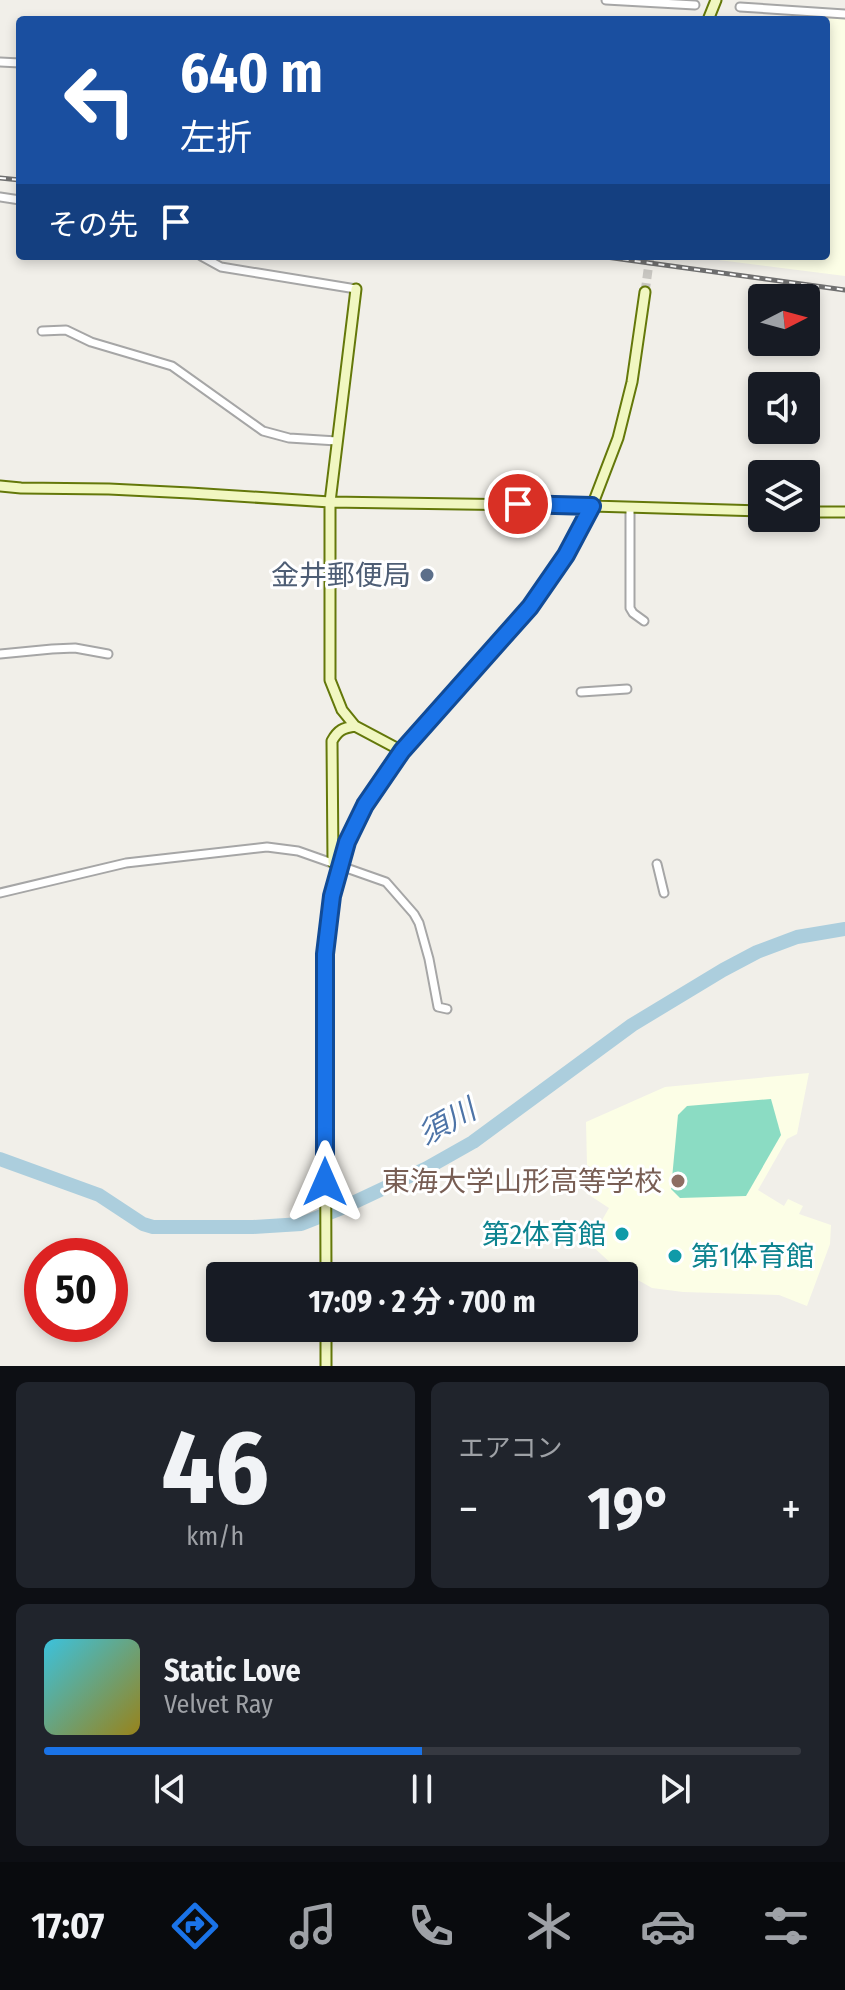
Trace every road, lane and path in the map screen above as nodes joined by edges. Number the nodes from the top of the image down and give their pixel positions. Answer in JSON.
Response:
{"nodes":[{"id":1,"x":606,"y":0,"type":"edge"},
{"id":2,"x":695,"y":5,"type":"dead end"},
{"id":3,"x":740,"y":7,"type":"dead end"},
{"id":4,"x":845,"y":14,"type":"edge"},
{"id":5,"x":208,"y":260,"type":"edge"},
{"id":6,"x":356,"y":289,"type":"joint"},
{"id":7,"x":645,"y":292,"type":"tunnel mouth"},
{"id":8,"x":42,"y":331,"type":"dead end"},
{"id":9,"x":337,"y":441,"type":"junction"},
{"id":10,"x":0,"y":486,"type":"edge"},
{"id":11,"x":330,"y":502,"type":"junction"},
{"id":12,"x":592,"y":506,"type":"junction"},
{"id":13,"x":630,"y":508,"type":"junction"},
{"id":14,"x":748,"y":511,"type":"edge"},
{"id":15,"x":820,"y":512,"type":"edge"},
{"id":16,"x":845,"y":512,"type":"edge"},
{"id":17,"x":644,"y":621,"type":"dead end"},
{"id":18,"x":0,"y":654,"type":"edge"},
{"id":19,"x":108,"y":654,"type":"dead end"},
{"id":20,"x":627,"y":689,"type":"dead end"},
{"id":21,"x":581,"y":692,"type":"dead end"},
{"id":22,"x":355,"y":726,"type":"junction"},
{"id":23,"x":402,"y":751,"type":"junction"},
{"id":24,"x":337,"y":864,"type":"junction"},
{"id":25,"x":657,"y":864,"type":"dead end"},
{"id":26,"x":0,"y":893,"type":"edge"},
{"id":27,"x":664,"y":893,"type":"dead end"},
{"id":28,"x":447,"y":1009,"type":"dead end"},
{"id":29,"x":326,"y":1262,"type":"edge"},
{"id":30,"x":326,"y":1342,"type":"edge"},
{"id":31,"x":326,"y":1366,"type":"edge"}],
"edges":[{"from":1,"to":2,"type":"street"},
{"from":3,"to":4,"type":"street"},
{"from":5,"to":6,"type":"street"},
{"from":6,"to":9,"type":"street"},
{"from":7,"to":12,"type":"street"},
{"from":8,"to":9,"type":"street"},
{"from":9,"to":11,"type":"street"},
{"from":10,"to":11,"type":"street"},
{"from":11,"to":12,"type":"street"},
{"from":11,"to":22,"type":"street"},
{"from":12,"to":13,"type":"street"},
{"from":12,"to":23,"type":"street"},
{"from":13,"to":14,"type":"street"},
{"from":13,"to":17,"type":"street"},
{"from":15,"to":16,"type":"street"},
{"from":18,"to":19,"type":"street"},
{"from":20,"to":21,"type":"street"},
{"from":22,"to":23,"type":"street"},
{"from":22,"to":24,"type":"street"},
{"from":23,"to":24,"type":"street"},
{"from":24,"to":26,"type":"street"},
{"from":24,"to":28,"type":"street"},
{"from":24,"to":29,"type":"street"},
{"from":25,"to":27,"type":"street"},
{"from":30,"to":31,"type":"street"}]}
